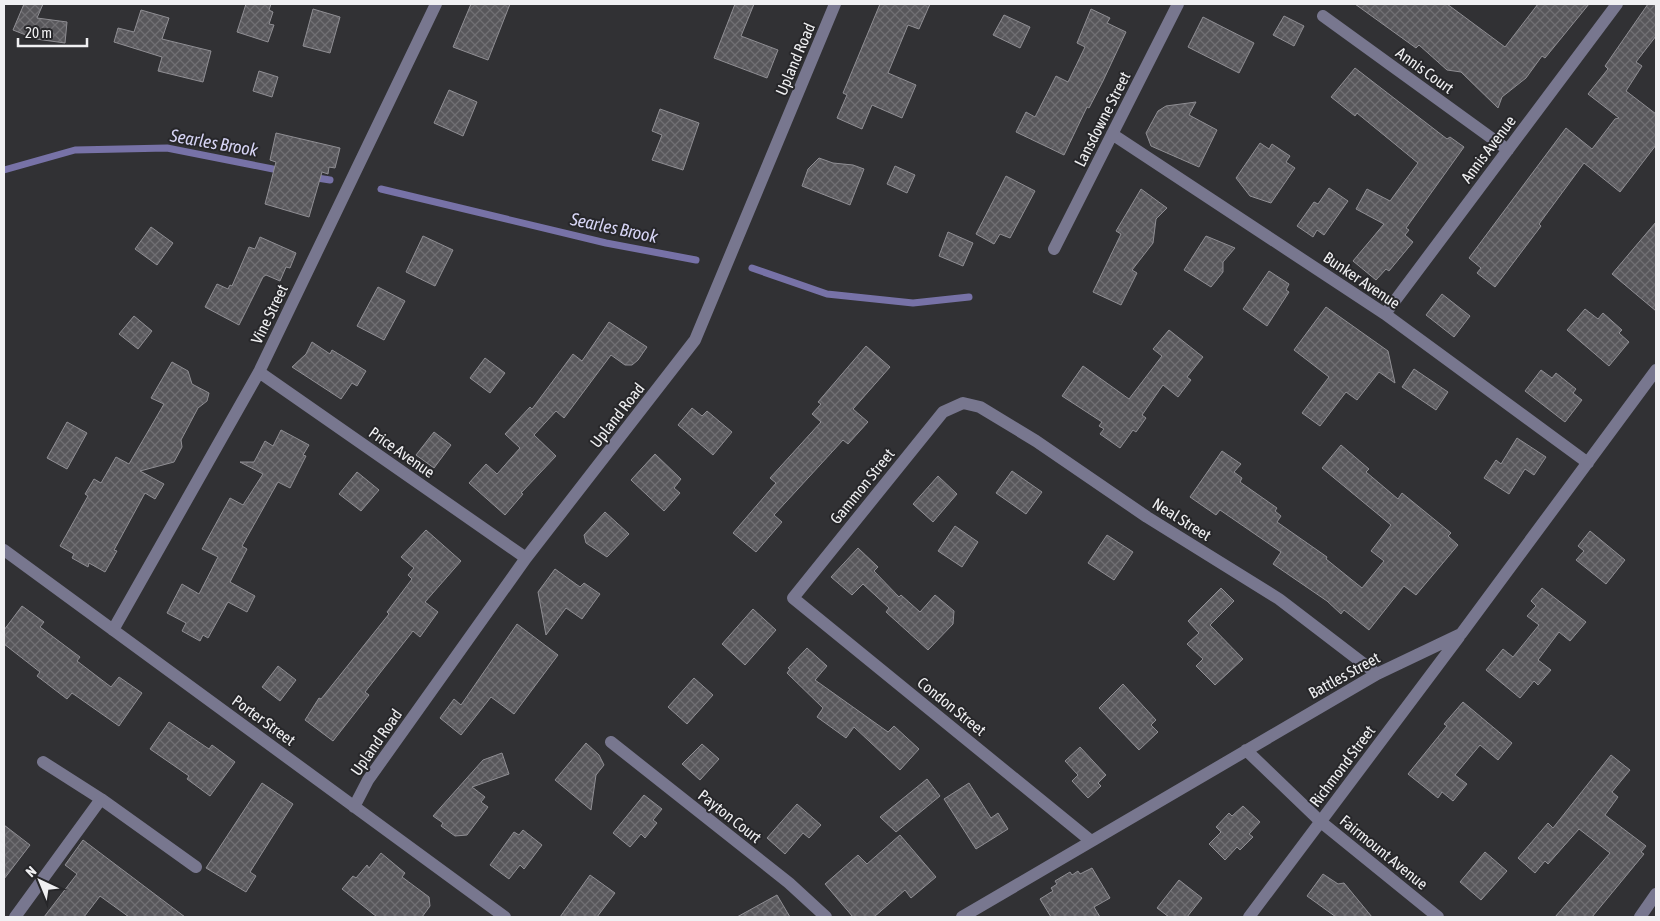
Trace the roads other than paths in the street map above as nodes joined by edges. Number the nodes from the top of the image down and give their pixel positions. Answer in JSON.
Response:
{"nodes":[{"id":1,"x":433,"y":4,"type":"edge"},
{"id":2,"x":835,"y":4,"type":"edge"},
{"id":3,"x":1178,"y":4,"type":"edge"},
{"id":4,"x":1617,"y":4,"type":"edge"},
{"id":5,"x":1324,"y":16,"type":"dead end"},
{"id":6,"x":1112,"y":134,"type":"junction"},
{"id":7,"x":1508,"y":150,"type":"junction"},
{"id":8,"x":1054,"y":249,"type":"dead end"},
{"id":9,"x":1385,"y":314,"type":"junction"},
{"id":10,"x":1656,"y":370,"type":"edge"},
{"id":11,"x":259,"y":372,"type":"junction"},
{"id":12,"x":963,"y":403,"type":"joint"},
{"id":13,"x":1588,"y":463,"type":"junction"},
{"id":14,"x":4,"y":550,"type":"edge"},
{"id":15,"x":526,"y":558,"type":"junction"},
{"id":16,"x":792,"y":598,"type":"joint"},
{"id":17,"x":113,"y":630,"type":"junction"},
{"id":18,"x":1461,"y":634,"type":"junction"},
{"id":19,"x":1378,"y":674,"type":"junction"},
{"id":20,"x":611,"y":742,"type":"dead end"},
{"id":21,"x":1246,"y":750,"type":"junction"},
{"id":22,"x":42,"y":762,"type":"dead end"},
{"id":23,"x":100,"y":799,"type":"junction"},
{"id":24,"x":354,"y":807,"type":"junction"},
{"id":25,"x":1321,"y":822,"type":"junction"},
{"id":26,"x":1091,"y":841,"type":"junction"},
{"id":27,"x":196,"y":867,"type":"dead end"},
{"id":28,"x":1656,"y":894,"type":"edge"},
{"id":29,"x":15,"y":917,"type":"edge"},
{"id":30,"x":504,"y":917,"type":"edge"},
{"id":31,"x":826,"y":917,"type":"edge"},
{"id":32,"x":962,"y":917,"type":"edge"},
{"id":33,"x":1249,"y":917,"type":"edge"},
{"id":34,"x":1438,"y":917,"type":"edge"},
{"id":35,"x":1640,"y":917,"type":"edge"}],
"edges":[{"from":1,"to":11,"type":"street","name":"Vine Street"},
{"from":2,"to":15,"type":"street","name":"Upland Road"},
{"from":3,"to":6,"type":"street","name":"Lansdowne Street"},
{"from":4,"to":7,"type":"street","name":"Annis Avenue"},
{"from":5,"to":7,"type":"street","name":"Annis Court"},
{"from":6,"to":8,"type":"street","name":"Lansdowne Street"},
{"from":6,"to":9,"type":"street","name":"Bunker Avenue"},
{"from":7,"to":9,"type":"street","name":"Annis Avenue"},
{"from":9,"to":13,"type":"street","name":"Bunker Avenue"},
{"from":10,"to":13,"type":"street","name":"Battles Street"},
{"from":11,"to":15,"type":"street","name":"Price Avenue"},
{"from":11,"to":17,"type":"street","name":"Vine Street"},
{"from":12,"to":16,"type":"street","name":"Gammon Street"},
{"from":12,"to":19,"type":"street","name":"Neal Street"},
{"from":13,"to":18,"type":"street","name":"Battles Street"},
{"from":14,"to":17,"type":"street","name":"Porter Street"},
{"from":15,"to":24,"type":"street","name":"Upland Road"},
{"from":16,"to":26,"type":"street","name":"Condon Street"},
{"from":17,"to":24,"type":"street","name":"Porter Street"},
{"from":18,"to":19,"type":"street","name":"Battles Street"},
{"from":18,"to":25,"type":"street","name":"Richmond Street"},
{"from":19,"to":21,"type":"street","name":"Battles Street"},
{"from":20,"to":31,"type":"street","name":"Payton Court"},
{"from":21,"to":25,"type":"street","name":"Fairmount Avenue"},
{"from":21,"to":26,"type":"street","name":"Battles Street"},
{"from":22,"to":23,"type":"street"},
{"from":23,"to":27,"type":"street"},
{"from":23,"to":29,"type":"street"},
{"from":24,"to":30,"type":"street","name":"Porter Street"},
{"from":25,"to":33,"type":"street","name":"Richmond Street"},
{"from":25,"to":34,"type":"street","name":"Fairmount Avenue"},
{"from":26,"to":32,"type":"street","name":"Battles Street"},
{"from":28,"to":35,"type":"street"}]}
